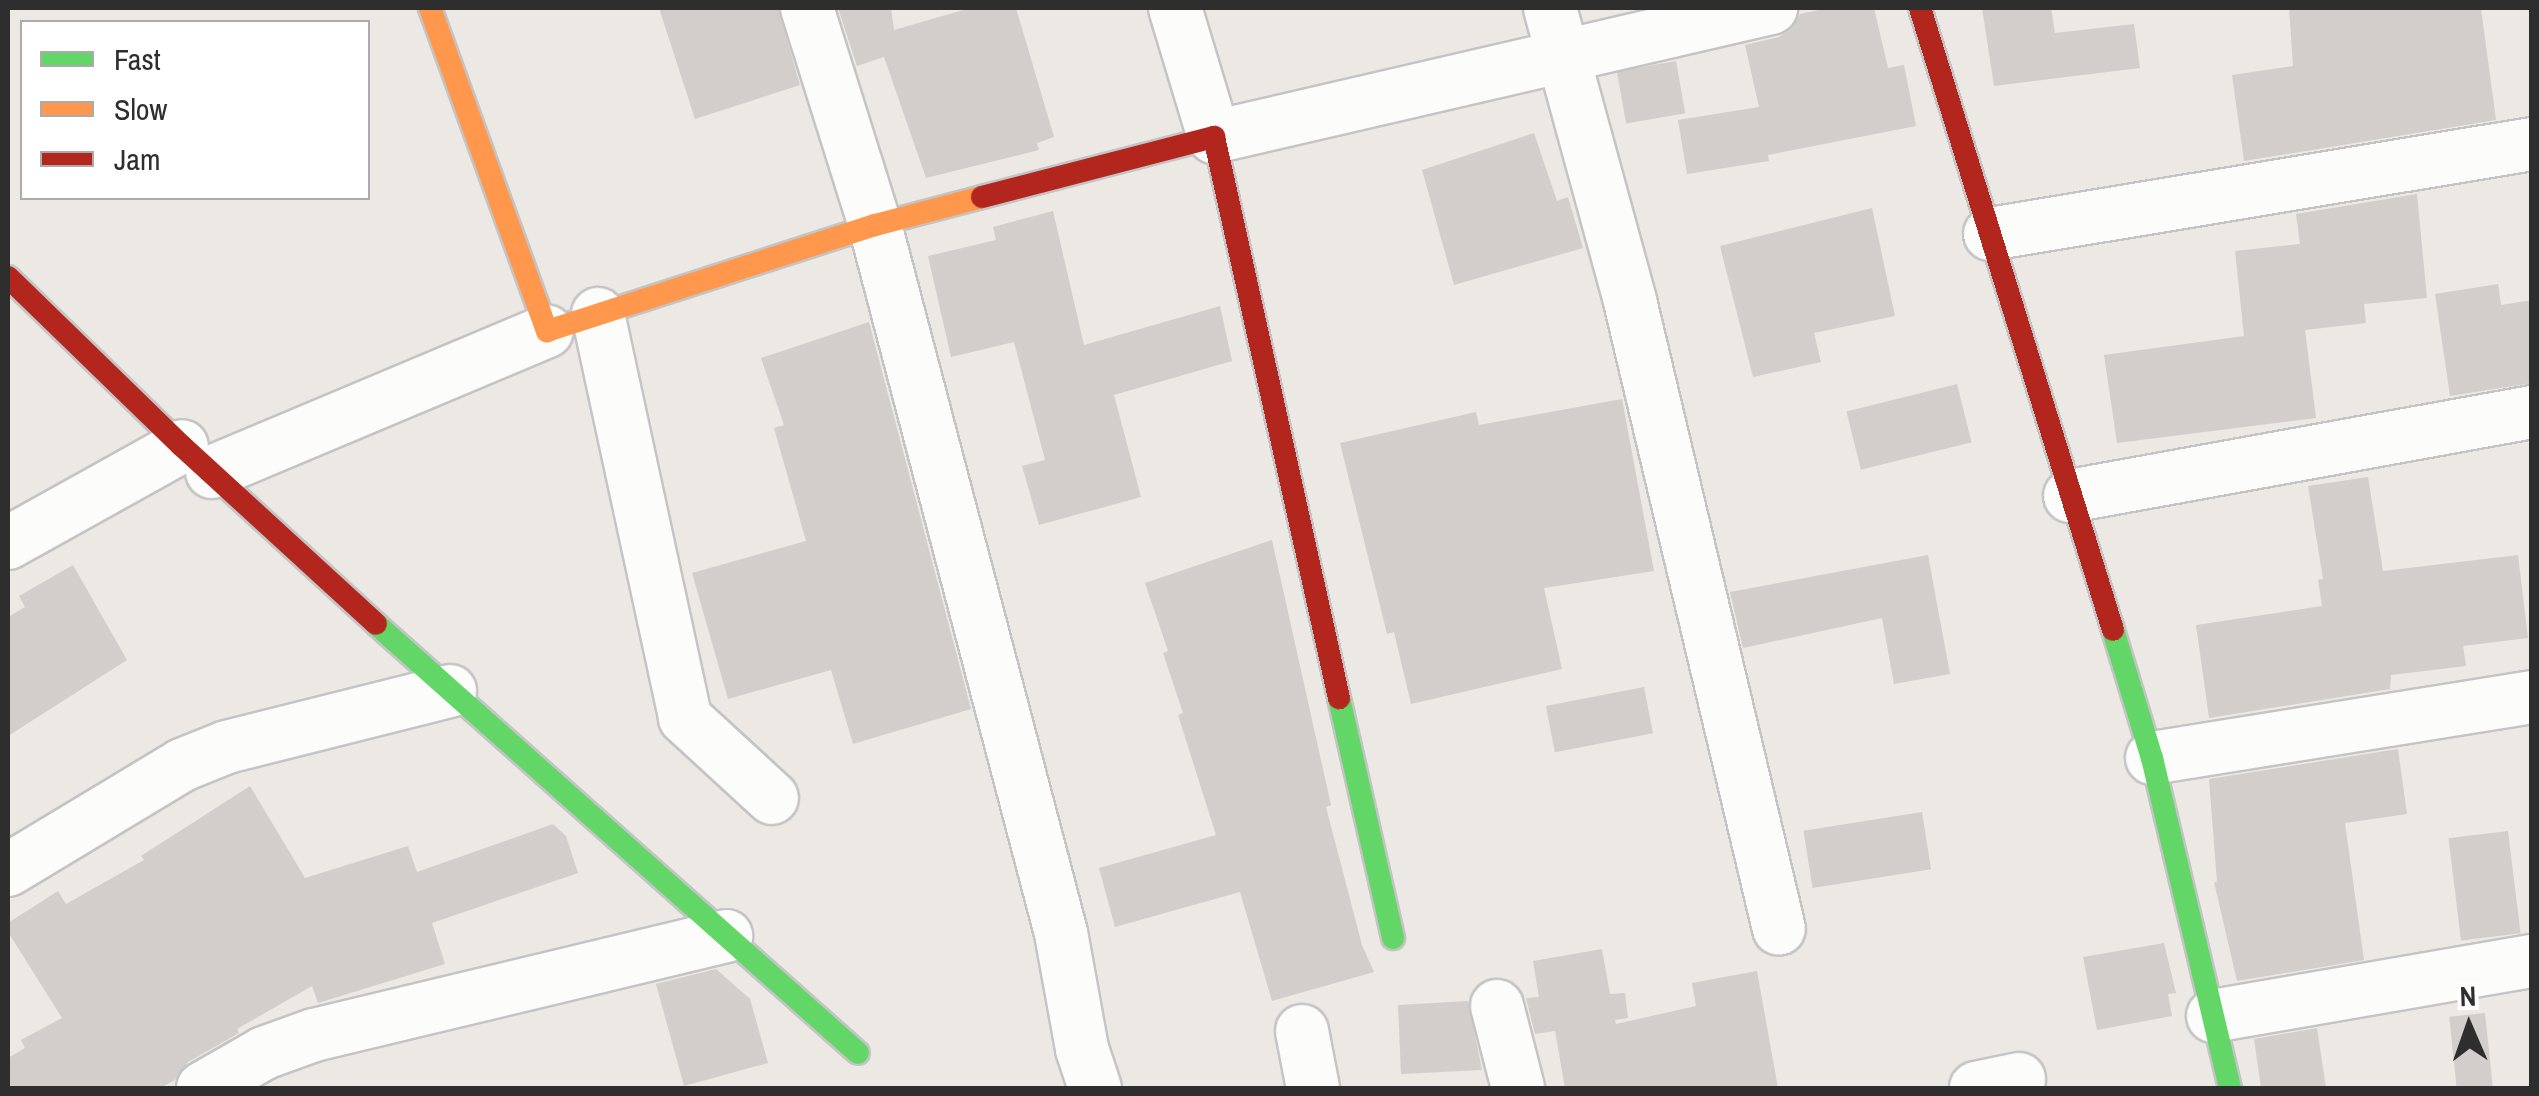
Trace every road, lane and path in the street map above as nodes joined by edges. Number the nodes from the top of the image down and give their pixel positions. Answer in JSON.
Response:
{"nodes":[{"id":1,"x":430,"y":8,"type":"edge"},
{"id":2,"x":807,"y":8,"type":"edge"},
{"id":3,"x":1175,"y":8,"type":"edge"},
{"id":4,"x":1550,"y":8,"type":"edge"},
{"id":5,"x":1771,"y":8,"type":"edge"},
{"id":6,"x":1920,"y":8,"type":"edge"},
{"id":7,"x":1565,"y":57,"type":"junction"},
{"id":8,"x":1214,"y":136,"type":"junction"},
{"id":9,"x":2532,"y":144,"type":"edge"},
{"id":10,"x":875,"y":224,"type":"junction"},
{"id":11,"x":1990,"y":234,"type":"junction"},
{"id":12,"x":8,"y":278,"type":"edge"},
{"id":13,"x":598,"y":314,"type":"junction"},
{"id":14,"x":547,"y":330,"type":"junction"},
{"id":15,"x":2532,"y":412,"type":"edge"},
{"id":16,"x":197,"y":459,"type":"junction"},
{"id":17,"x":2070,"y":496,"type":"junction"},
{"id":18,"x":8,"y":543,"type":"edge"},
{"id":19,"x":450,"y":691,"type":"junction"},
{"id":20,"x":2532,"y":697,"type":"edge"},
{"id":21,"x":2152,"y":758,"type":"junction"},
{"id":22,"x":772,"y":798,"type":"dead end"},
{"id":23,"x":8,"y":870,"type":"edge"},
{"id":24,"x":1779,"y":929,"type":"dead end"},
{"id":25,"x":726,"y":936,"type":"junction"},
{"id":26,"x":1392,"y":938,"type":"dead end"},
{"id":27,"x":2532,"y":961,"type":"edge"},
{"id":28,"x":1496,"y":1006,"type":"dead end"},
{"id":29,"x":2212,"y":1016,"type":"junction"},
{"id":30,"x":1302,"y":1030,"type":"dead end"},
{"id":31,"x":858,"y":1053,"type":"dead end"},
{"id":32,"x":203,"y":1088,"type":"edge"},
{"id":33,"x":1096,"y":1088,"type":"edge"},
{"id":34,"x":1313,"y":1088,"type":"edge"},
{"id":35,"x":1518,"y":1088,"type":"edge"},
{"id":36,"x":2230,"y":1088,"type":"edge"}],
"edges":[{"from":1,"to":14,"type":"street"},
{"from":2,"to":10,"type":"street"},
{"from":3,"to":8,"type":"street"},
{"from":4,"to":7,"type":"street"},
{"from":5,"to":7,"type":"street"},
{"from":6,"to":11,"type":"street"},
{"from":7,"to":8,"type":"street"},
{"from":7,"to":24,"type":"street"},
{"from":8,"to":10,"type":"street"},
{"from":8,"to":26,"type":"street"},
{"from":9,"to":11,"type":"street"},
{"from":10,"to":13,"type":"street"},
{"from":10,"to":33,"type":"street"},
{"from":11,"to":17,"type":"street"},
{"from":12,"to":16,"type":"street"},
{"from":13,"to":14,"type":"street"},
{"from":13,"to":22,"type":"street"},
{"from":14,"to":16,"type":"street"},
{"from":15,"to":17,"type":"street"},
{"from":16,"to":18,"type":"street"},
{"from":16,"to":19,"type":"street"},
{"from":17,"to":21,"type":"street"},
{"from":19,"to":23,"type":"street"},
{"from":19,"to":25,"type":"street"},
{"from":20,"to":21,"type":"street"},
{"from":21,"to":29,"type":"street"},
{"from":25,"to":31,"type":"street"},
{"from":25,"to":32,"type":"street"},
{"from":27,"to":29,"type":"street"},
{"from":28,"to":35,"type":"street"},
{"from":29,"to":36,"type":"street"},
{"from":30,"to":34,"type":"street"}]}
